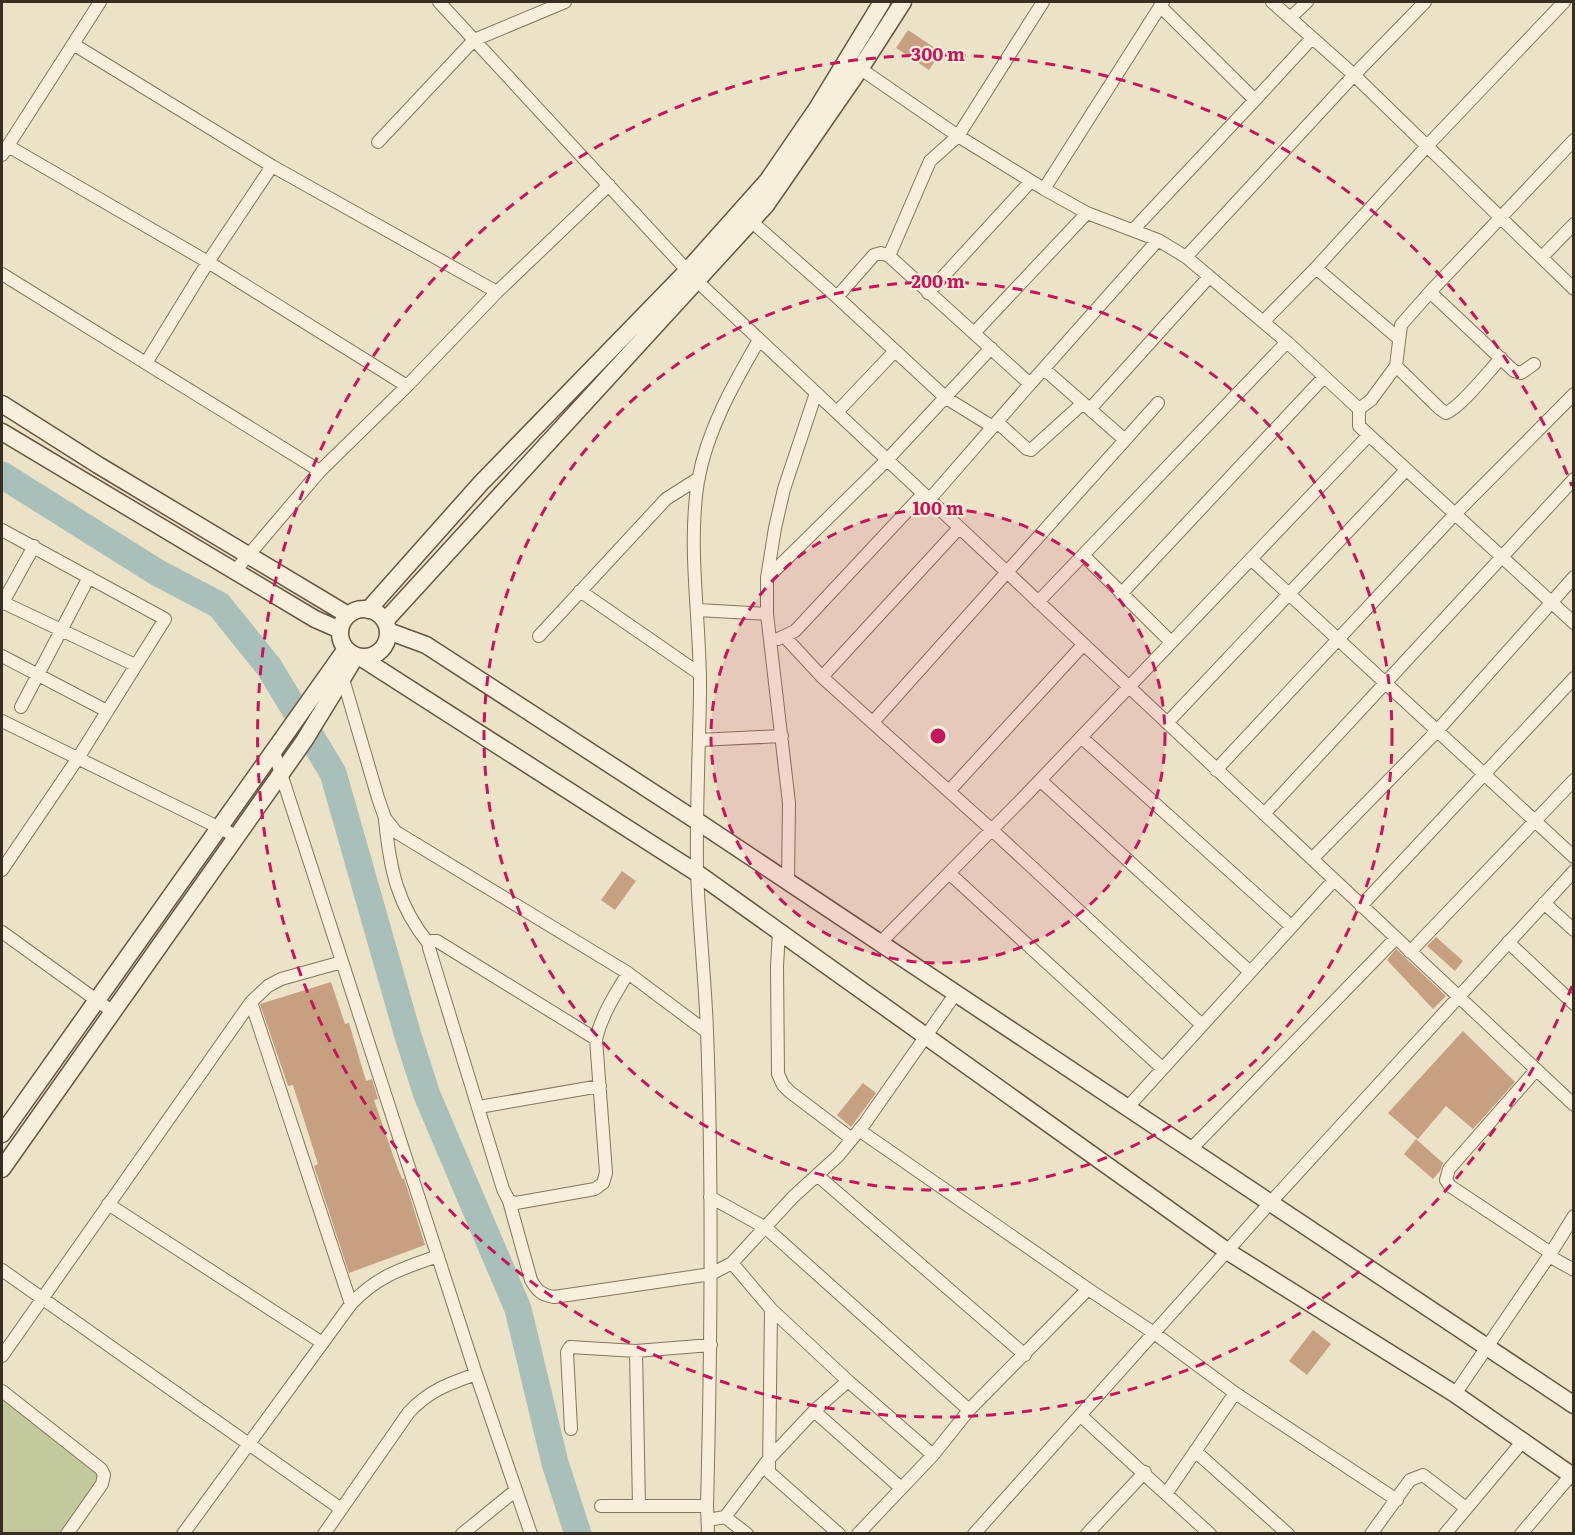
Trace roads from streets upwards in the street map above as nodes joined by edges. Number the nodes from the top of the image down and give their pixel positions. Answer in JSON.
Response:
{"nodes":[{"id":1,"x":100,"y":2,"type":"edge"},
{"id":2,"x":439,"y":2,"type":"edge"},
{"id":3,"x":565,"y":2,"type":"edge"},
{"id":4,"x":882,"y":2,"type":"edge"},
{"id":5,"x":903,"y":2,"type":"edge"},
{"id":6,"x":1044,"y":2,"type":"edge"},
{"id":7,"x":1272,"y":2,"type":"edge"},
{"id":8,"x":1307,"y":2,"type":"edge"},
{"id":9,"x":1425,"y":2,"type":"edge"},
{"id":10,"x":1564,"y":2,"type":"edge"},
{"id":11,"x":1161,"y":4,"type":"edge"},
{"id":12,"x":1290,"y":18,"type":"junction"},
{"id":13,"x":1312,"y":38,"type":"junction"},
{"id":14,"x":474,"y":40,"type":"junction"},
{"id":15,"x":73,"y":44,"type":"junction"},
{"id":16,"x":853,"y":64,"type":"junction"},
{"id":17,"x":1353,"y":75,"type":"junction"},
{"id":18,"x":1255,"y":100,"type":"junction"},
{"id":19,"x":958,"y":136,"type":"junction"},
{"id":20,"x":1574,"y":140,"type":"edge"},
{"id":21,"x":378,"y":142,"type":"dead end"},
{"id":22,"x":1427,"y":146,"type":"junction"},
{"id":23,"x":5,"y":151,"type":"edge"},
{"id":24,"x":272,"y":166,"type":"junction"},
{"id":25,"x":1031,"y":181,"type":"junction"},
{"id":26,"x":609,"y":185,"type":"junction"},
{"id":27,"x":1044,"y":189,"type":"junction"},
{"id":28,"x":1087,"y":213,"type":"junction"},
{"id":29,"x":1500,"y":217,"type":"junction"},
{"id":30,"x":751,"y":221,"type":"junction"},
{"id":31,"x":1574,"y":224,"type":"edge"},
{"id":32,"x":1133,"y":230,"type":"junction"},
{"id":33,"x":1158,"y":240,"type":"junction"},
{"id":34,"x":889,"y":256,"type":"junction"},
{"id":35,"x":1186,"y":257,"type":"junction"},
{"id":36,"x":1542,"y":257,"type":"junction"},
{"id":37,"x":208,"y":262,"type":"junction"},
{"id":38,"x":1316,"y":268,"type":"junction"},
{"id":39,"x":2,"y":274,"type":"edge"},
{"id":40,"x":692,"y":276,"type":"junction"},
{"id":41,"x":1209,"y":277,"type":"junction"},
{"id":42,"x":1574,"y":289,"type":"edge"},
{"id":43,"x":497,"y":292,"type":"junction"},
{"id":44,"x":1430,"y":292,"type":"junction"},
{"id":45,"x":928,"y":293,"type":"junction"},
{"id":46,"x":837,"y":297,"type":"junction"},
{"id":47,"x":1263,"y":322,"type":"junction"},
{"id":48,"x":974,"y":333,"type":"junction"},
{"id":49,"x":1398,"y":338,"type":"junction"},
{"id":50,"x":759,"y":340,"type":"junction"},
{"id":51,"x":1287,"y":342,"type":"junction"},
{"id":52,"x":991,"y":348,"type":"junction"},
{"id":53,"x":894,"y":352,"type":"junction"},
{"id":54,"x":1501,"y":358,"type":"junction"},
{"id":55,"x":146,"y":363,"type":"junction"},
{"id":56,"x":1534,"y":364,"type":"dead end"},
{"id":57,"x":1396,"y":366,"type":"junction"},
{"id":58,"x":1044,"y":369,"type":"junction"},
{"id":59,"x":1324,"y":377,"type":"junction"},
{"id":60,"x":1030,"y":384,"type":"junction"},
{"id":61,"x":407,"y":386,"type":"junction"},
{"id":62,"x":816,"y":393,"type":"junction"},
{"id":63,"x":1574,"y":394,"type":"edge"},
{"id":64,"x":946,"y":398,"type":"junction"},
{"id":65,"x":1158,"y":402,"type":"dead end"},
{"id":66,"x":2,"y":404,"type":"edge"},
{"id":67,"x":1087,"y":406,"type":"junction"},
{"id":68,"x":1359,"y":409,"type":"junction"},
{"id":69,"x":837,"y":412,"type":"junction"},
{"id":70,"x":995,"y":425,"type":"junction"},
{"id":71,"x":2,"y":432,"type":"edge"},
{"id":72,"x":1369,"y":435,"type":"junction"},
{"id":73,"x":1125,"y":440,"type":"junction"},
{"id":74,"x":888,"y":460,"type":"junction"},
{"id":75,"x":1406,"y":470,"type":"junction"},
{"id":76,"x":320,"y":471,"type":"junction"},
{"id":77,"x":699,"y":478,"type":"junction"},
{"id":78,"x":1574,"y":479,"type":"edge"},
{"id":79,"x":926,"y":497,"type":"junction"},
{"id":80,"x":1455,"y":514,"type":"junction"},
{"id":81,"x":959,"y":528,"type":"junction"},
{"id":82,"x":2,"y":530,"type":"edge"},
{"id":83,"x":34,"y":546,"type":"junction"},
{"id":84,"x":1083,"y":555,"type":"junction"},
{"id":85,"x":247,"y":556,"type":"junction"},
{"id":86,"x":1501,"y":556,"type":"junction"},
{"id":87,"x":1251,"y":559,"type":"junction"},
{"id":88,"x":235,"y":571,"type":"junction"},
{"id":89,"x":1007,"y":573,"type":"junction"},
{"id":90,"x":89,"y":577,"type":"junction"},
{"id":91,"x":767,"y":578,"type":"junction"},
{"id":92,"x":1574,"y":578,"type":"edge"},
{"id":93,"x":580,"y":591,"type":"junction"},
{"id":94,"x":1121,"y":594,"type":"junction"},
{"id":95,"x":1288,"y":594,"type":"junction"},
{"id":96,"x":2,"y":602,"type":"edge"},
{"id":97,"x":1038,"y":602,"type":"junction"},
{"id":98,"x":1550,"y":602,"type":"junction"},
{"id":99,"x":368,"y":610,"type":"junction"},
{"id":100,"x":698,"y":610,"type":"junction"},
{"id":101,"x":767,"y":614,"type":"junction"},
{"id":102,"x":344,"y":623,"type":"junction"},
{"id":103,"x":1574,"y":623,"type":"edge"},
{"id":104,"x":386,"y":626,"type":"junction"},
{"id":105,"x":62,"y":630,"type":"junction"},
{"id":106,"x":539,"y":636,"type":"dead end"},
{"id":107,"x":785,"y":637,"type":"junction"},
{"id":108,"x":1337,"y":639,"type":"junction"},
{"id":109,"x":771,"y":641,"type":"junction"},
{"id":110,"x":1171,"y":642,"type":"junction"},
{"id":111,"x":1083,"y":645,"type":"junction"},
{"id":112,"x":354,"y":654,"type":"junction"},
{"id":113,"x":2,"y":656,"type":"edge"},
{"id":114,"x":135,"y":665,"type":"junction"},
{"id":115,"x":700,"y":674,"type":"junction"},
{"id":116,"x":39,"y":675,"type":"junction"},
{"id":117,"x":822,"y":677,"type":"junction"},
{"id":118,"x":1574,"y":678,"type":"edge"},
{"id":119,"x":343,"y":679,"type":"junction"},
{"id":120,"x":1385,"y":683,"type":"junction"},
{"id":121,"x":1128,"y":687,"type":"junction"},
{"id":122,"x":21,"y":707,"type":"dead end"},
{"id":123,"x":107,"y":711,"type":"junction"},
{"id":124,"x":2,"y":721,"type":"edge"},
{"id":125,"x":873,"y":722,"type":"junction"},
{"id":126,"x":1167,"y":723,"type":"junction"},
{"id":127,"x":1437,"y":731,"type":"junction"},
{"id":128,"x":782,"y":736,"type":"junction"},
{"id":129,"x":1081,"y":737,"type":"junction"},
{"id":130,"x":699,"y":740,"type":"junction"},
{"id":131,"x":273,"y":749,"type":"junction"},
{"id":132,"x":78,"y":758,"type":"junction"},
{"id":133,"x":1216,"y":770,"type":"junction"},
{"id":134,"x":281,"y":773,"type":"junction"},
{"id":135,"x":1485,"y":775,"type":"junction"},
{"id":136,"x":1040,"y":780,"type":"junction"},
{"id":137,"x":1574,"y":780,"type":"edge"},
{"id":138,"x":949,"y":791,"type":"junction"},
{"id":139,"x":1264,"y":814,"type":"junction"},
{"id":140,"x":385,"y":818,"type":"junction"},
{"id":141,"x":697,"y":821,"type":"junction"},
{"id":142,"x":1534,"y":821,"type":"junction"},
{"id":143,"x":217,"y":827,"type":"junction"},
{"id":144,"x":992,"y":830,"type":"junction"},
{"id":145,"x":236,"y":836,"type":"junction"},
{"id":146,"x":1574,"y":857,"type":"edge"},
{"id":147,"x":1312,"y":859,"type":"junction"},
{"id":148,"x":2,"y":870,"type":"edge"},
{"id":149,"x":1574,"y":871,"type":"edge"},
{"id":150,"x":697,"y":873,"type":"junction"},
{"id":151,"x":949,"y":873,"type":"junction"},
{"id":152,"x":1334,"y":880,"type":"junction"},
{"id":153,"x":788,"y":881,"type":"junction"},
{"id":154,"x":1544,"y":903,"type":"junction"},
{"id":155,"x":1361,"y":906,"type":"junction"},
{"id":156,"x":1291,"y":926,"type":"junction"},
{"id":157,"x":1574,"y":930,"type":"edge"},
{"id":158,"x":2,"y":932,"type":"edge"},
{"id":159,"x":779,"y":932,"type":"junction"},
{"id":160,"x":1395,"y":938,"type":"junction"},
{"id":161,"x":1508,"y":942,"type":"junction"},
{"id":162,"x":880,"y":943,"type":"junction"},
{"id":163,"x":429,"y":944,"type":"junction"},
{"id":164,"x":1410,"y":952,"type":"junction"},
{"id":165,"x":342,"y":962,"type":"junction"},
{"id":166,"x":1250,"y":972,"type":"junction"},
{"id":167,"x":628,"y":973,"type":"junction"},
{"id":168,"x":956,"y":993,"type":"junction"},
{"id":169,"x":1458,"y":997,"type":"junction"},
{"id":170,"x":96,"y":1000,"type":"junction"},
{"id":171,"x":251,"y":1002,"type":"junction"},
{"id":172,"x":1574,"y":1004,"type":"edge"},
{"id":173,"x":113,"y":1012,"type":"junction"},
{"id":174,"x":1202,"y":1025,"type":"junction"},
{"id":175,"x":707,"y":1032,"type":"junction"},
{"id":176,"x":926,"y":1036,"type":"junction"},
{"id":177,"x":596,"y":1039,"type":"junction"},
{"id":178,"x":1162,"y":1068,"type":"junction"},
{"id":179,"x":1536,"y":1070,"type":"junction"},
{"id":180,"x":600,"y":1086,"type":"junction"},
{"id":181,"x":1574,"y":1105,"type":"edge"},
{"id":182,"x":479,"y":1107,"type":"junction"},
{"id":183,"x":1127,"y":1107,"type":"junction"},
{"id":184,"x":2,"y":1134,"type":"edge"},
{"id":185,"x":856,"y":1134,"type":"junction"},
{"id":186,"x":1190,"y":1150,"type":"junction"},
{"id":187,"x":2,"y":1169,"type":"edge"},
{"id":188,"x":817,"y":1175,"type":"junction"},
{"id":189,"x":710,"y":1197,"type":"junction"},
{"id":190,"x":509,"y":1201,"type":"junction"},
{"id":191,"x":1270,"y":1203,"type":"junction"},
{"id":192,"x":108,"y":1204,"type":"junction"},
{"id":193,"x":1574,"y":1216,"type":"edge"},
{"id":194,"x":766,"y":1228,"type":"junction"},
{"id":195,"x":1227,"y":1251,"type":"junction"},
{"id":196,"x":1550,"y":1254,"type":"junction"},
{"id":197,"x":438,"y":1256,"type":"junction"},
{"id":198,"x":732,"y":1263,"type":"junction"},
{"id":199,"x":2,"y":1270,"type":"edge"},
{"id":200,"x":1574,"y":1270,"type":"edge"},
{"id":201,"x":711,"y":1274,"type":"junction"},
{"id":202,"x":1088,"y":1289,"type":"junction"},
{"id":203,"x":42,"y":1297,"type":"junction"},
{"id":204,"x":351,"y":1304,"type":"junction"},
{"id":205,"x":771,"y":1309,"type":"junction"},
{"id":206,"x":1154,"y":1333,"type":"junction"},
{"id":207,"x":321,"y":1342,"type":"junction"},
{"id":208,"x":711,"y":1345,"type":"junction"},
{"id":209,"x":1487,"y":1347,"type":"junction"},
{"id":210,"x":636,"y":1351,"type":"junction"},
{"id":211,"x":1025,"y":1355,"type":"junction"},
{"id":212,"x":2,"y":1356,"type":"edge"},
{"id":213,"x":476,"y":1374,"type":"junction"},
{"id":214,"x":848,"y":1381,"type":"junction"},
{"id":215,"x":2,"y":1391,"type":"edge"},
{"id":216,"x":1235,"y":1393,"type":"junction"},
{"id":217,"x":1455,"y":1394,"type":"junction"},
{"id":218,"x":1574,"y":1405,"type":"edge"},
{"id":219,"x":969,"y":1410,"type":"junction"},
{"id":220,"x":814,"y":1411,"type":"junction"},
{"id":221,"x":1080,"y":1415,"type":"junction"},
{"id":222,"x":572,"y":1429,"type":"dead end"},
{"id":223,"x":1522,"y":1442,"type":"junction"},
{"id":224,"x":248,"y":1443,"type":"junction"},
{"id":225,"x":1195,"y":1451,"type":"junction"},
{"id":226,"x":933,"y":1455,"type":"junction"},
{"id":227,"x":768,"y":1460,"type":"junction"},
{"id":228,"x":1144,"y":1472,"type":"junction"},
{"id":229,"x":1572,"y":1476,"type":"edge"},
{"id":230,"x":901,"y":1488,"type":"junction"},
{"id":231,"x":516,"y":1490,"type":"junction"},
{"id":232,"x":1166,"y":1494,"type":"junction"},
{"id":233,"x":1397,"y":1500,"type":"junction"},
{"id":234,"x":601,"y":1506,"type":"dead end"},
{"id":235,"x":639,"y":1506,"type":"junction"},
{"id":236,"x":707,"y":1506,"type":"junction"},
{"id":237,"x":1467,"y":1508,"type":"junction"},
{"id":238,"x":341,"y":1509,"type":"junction"},
{"id":239,"x":725,"y":1516,"type":"junction"},
{"id":240,"x":708,"y":1520,"type":"junction"},
{"id":241,"x":67,"y":1533,"type":"edge"},
{"id":242,"x":183,"y":1533,"type":"edge"},
{"id":243,"x":324,"y":1533,"type":"edge"},
{"id":244,"x":462,"y":1533,"type":"edge"},
{"id":245,"x":531,"y":1533,"type":"edge"},
{"id":246,"x":708,"y":1533,"type":"edge"},
{"id":247,"x":747,"y":1533,"type":"edge"},
{"id":248,"x":839,"y":1533,"type":"edge"},
{"id":249,"x":858,"y":1533,"type":"edge"},
{"id":250,"x":974,"y":1533,"type":"edge"},
{"id":251,"x":1087,"y":1533,"type":"edge"},
{"id":252,"x":1210,"y":1533,"type":"edge"},
{"id":253,"x":1287,"y":1533,"type":"edge"},
{"id":254,"x":1371,"y":1533,"type":"edge"},
{"id":255,"x":1445,"y":1533,"type":"edge"},
{"id":256,"x":1521,"y":1533,"type":"edge"}],
"edges":[{"from":1,"to":15,"type":"street"},
{"from":2,"to":14,"type":"street"},
{"from":3,"to":14,"type":"street"},
{"from":4,"to":16,"type":"street"},
{"from":5,"to":16,"type":"street"},
{"from":6,"to":19,"type":"street"},
{"from":7,"to":12,"type":"street"},
{"from":8,"to":12,"type":"street"},
{"from":9,"to":17,"type":"street"},
{"from":10,"to":22,"type":"street"},
{"from":11,"to":18,"type":"street"},
{"from":11,"to":27,"type":"street"},
{"from":12,"to":13,"type":"street"},
{"from":13,"to":17,"type":"street"},
{"from":13,"to":18,"type":"street"},
{"from":14,"to":21,"type":"street"},
{"from":14,"to":26,"type":"street"},
{"from":15,"to":23,"type":"street"},
{"from":15,"to":24,"type":"street"},
{"from":16,"to":19,"type":"street"},
{"from":16,"to":30,"type":"street"},
{"from":16,"to":40,"type":"street"},
{"from":17,"to":22,"type":"street"},
{"from":17,"to":35,"type":"street"},
{"from":18,"to":32,"type":"street"},
{"from":19,"to":25,"type":"street"},
{"from":19,"to":34,"type":"street"},
{"from":20,"to":29,"type":"street"},
{"from":22,"to":29,"type":"street"},
{"from":22,"to":38,"type":"street"},
{"from":23,"to":37,"type":"street"},
{"from":24,"to":37,"type":"street"},
{"from":24,"to":43,"type":"street"},
{"from":25,"to":27,"type":"street"},
{"from":25,"to":45,"type":"street"},
{"from":26,"to":40,"type":"street"},
{"from":26,"to":43,"type":"street"},
{"from":27,"to":28,"type":"street"},
{"from":28,"to":32,"type":"street"},
{"from":28,"to":48,"type":"street"},
{"from":29,"to":36,"type":"street"},
{"from":29,"to":44,"type":"street"},
{"from":30,"to":40,"type":"street"},
{"from":30,"to":46,"type":"street"},
{"from":31,"to":36,"type":"street"},
{"from":32,"to":33,"type":"street"},
{"from":33,"to":35,"type":"street"},
{"from":33,"to":58,"type":"street"},
{"from":34,"to":45,"type":"street"},
{"from":34,"to":46,"type":"street"},
{"from":35,"to":41,"type":"street"},
{"from":36,"to":42,"type":"street"},
{"from":37,"to":55,"type":"street"},
{"from":37,"to":61,"type":"street"},
{"from":38,"to":47,"type":"street"},
{"from":38,"to":49,"type":"street"},
{"from":39,"to":55,"type":"street"},
{"from":40,"to":50,"type":"street"},
{"from":40,"to":99,"type":"street"},
{"from":40,"to":104,"type":"street"},
{"from":41,"to":47,"type":"street"},
{"from":41,"to":67,"type":"street"},
{"from":43,"to":61,"type":"street"},
{"from":44,"to":49,"type":"street"},
{"from":44,"to":54,"type":"street"},
{"from":45,"to":48,"type":"street"},
{"from":46,"to":53,"type":"street"},
{"from":47,"to":51,"type":"street"},
{"from":48,"to":52,"type":"street"},
{"from":49,"to":57,"type":"street"},
{"from":50,"to":62,"type":"street"},
{"from":50,"to":77,"type":"street"},
{"from":51,"to":59,"type":"street"},
{"from":51,"to":84,"type":"street"},
{"from":52,"to":60,"type":"street"},
{"from":52,"to":64,"type":"street"},
{"from":53,"to":64,"type":"street"},
{"from":53,"to":69,"type":"street"},
{"from":54,"to":56,"type":"street"},
{"from":54,"to":57,"type":"street"},
{"from":55,"to":76,"type":"street"},
{"from":57,"to":68,"type":"street"},
{"from":58,"to":60,"type":"street"},
{"from":58,"to":67,"type":"street"},
{"from":59,"to":68,"type":"street"},
{"from":59,"to":94,"type":"street"},
{"from":60,"to":70,"type":"street"},
{"from":61,"to":76,"type":"street"},
{"from":62,"to":69,"type":"street"},
{"from":62,"to":91,"type":"street"},
{"from":63,"to":80,"type":"street"},
{"from":64,"to":70,"type":"street"},
{"from":64,"to":74,"type":"street"},
{"from":65,"to":73,"type":"street"},
{"from":66,"to":85,"type":"street"},
{"from":67,"to":70,"type":"street"},
{"from":67,"to":73,"type":"street"},
{"from":68,"to":72,"type":"street"},
{"from":69,"to":74,"type":"street"},
{"from":70,"to":79,"type":"street"},
{"from":71,"to":88,"type":"street"},
{"from":72,"to":75,"type":"street"},
{"from":72,"to":87,"type":"street"},
{"from":73,"to":89,"type":"street"},
{"from":74,"to":79,"type":"street"},
{"from":74,"to":91,"type":"street"},
{"from":75,"to":80,"type":"street"},
{"from":75,"to":95,"type":"street"},
{"from":76,"to":85,"type":"street"},
{"from":77,"to":93,"type":"street"},
{"from":77,"to":100,"type":"street"},
{"from":78,"to":86,"type":"street"},
{"from":79,"to":81,"type":"street"},
{"from":79,"to":107,"type":"street"},
{"from":80,"to":86,"type":"street"},
{"from":80,"to":108,"type":"street"},
{"from":81,"to":89,"type":"street"},
{"from":81,"to":117,"type":"street"},
{"from":82,"to":83,"type":"street"},
{"from":83,"to":90,"type":"street"},
{"from":83,"to":96,"type":"street"},
{"from":84,"to":94,"type":"street"},
{"from":84,"to":97,"type":"street"},
{"from":85,"to":88,"type":"street"},
{"from":85,"to":102,"type":"street"},
{"from":86,"to":98,"type":"street"},
{"from":86,"to":120,"type":"street"},
{"from":87,"to":95,"type":"street"},
{"from":87,"to":110,"type":"street"},
{"from":88,"to":102,"type":"street"},
{"from":89,"to":97,"type":"street"},
{"from":89,"to":125,"type":"street"},
{"from":90,"to":105,"type":"street"},
{"from":90,"to":114,"type":"street"},
{"from":91,"to":101,"type":"street"},
{"from":92,"to":98,"type":"street"},
{"from":93,"to":106,"type":"street"},
{"from":93,"to":115,"type":"street"},
{"from":94,"to":110,"type":"street"},
{"from":95,"to":108,"type":"street"},
{"from":95,"to":126,"type":"street"},
{"from":96,"to":105,"type":"street"},
{"from":97,"to":111,"type":"street"},
{"from":98,"to":103,"type":"street"},
{"from":98,"to":127,"type":"street"},
{"from":99,"to":102,"type":"street"},
{"from":99,"to":104,"type":"street"},
{"from":100,"to":101,"type":"street"},
{"from":100,"to":115,"type":"street"},
{"from":101,"to":109,"type":"street"},
{"from":102,"to":112,"type":"street"},
{"from":104,"to":112,"type":"street"},
{"from":104,"to":141,"type":"street"},
{"from":105,"to":114,"type":"street"},
{"from":105,"to":116,"type":"street"},
{"from":107,"to":109,"type":"street"},
{"from":107,"to":117,"type":"street"},
{"from":108,"to":120,"type":"street"},
{"from":108,"to":133,"type":"street"},
{"from":109,"to":128,"type":"street"},
{"from":110,"to":121,"type":"street"},
{"from":111,"to":121,"type":"street"},
{"from":111,"to":138,"type":"street"},
{"from":112,"to":119,"type":"street"},
{"from":112,"to":131,"type":"street"},
{"from":112,"to":150,"type":"street"},
{"from":113,"to":116,"type":"street"},
{"from":114,"to":123,"type":"street"},
{"from":115,"to":130,"type":"street"},
{"from":116,"to":122,"type":"street"},
{"from":116,"to":123,"type":"street"},
{"from":117,"to":125,"type":"street"},
{"from":118,"to":135,"type":"street"},
{"from":119,"to":134,"type":"street"},
{"from":119,"to":140,"type":"street"},
{"from":120,"to":127,"type":"street"},
{"from":120,"to":139,"type":"street"},
{"from":121,"to":126,"type":"street"},
{"from":121,"to":129,"type":"street"},
{"from":123,"to":132,"type":"street"},
{"from":124,"to":132,"type":"street"},
{"from":125,"to":138,"type":"street"},
{"from":126,"to":133,"type":"street"},
{"from":127,"to":135,"type":"street"},
{"from":127,"to":147,"type":"street"},
{"from":128,"to":130,"type":"street"},
{"from":128,"to":153,"type":"street"},
{"from":129,"to":136,"type":"street"},
{"from":129,"to":156,"type":"street"},
{"from":130,"to":141,"type":"street"},
{"from":131,"to":134,"type":"street"},
{"from":131,"to":143,"type":"street"},
{"from":132,"to":143,"type":"street"},
{"from":132,"to":148,"type":"street"},
{"from":133,"to":139,"type":"street"},
{"from":134,"to":145,"type":"street"},
{"from":134,"to":165,"type":"street"},
{"from":135,"to":142,"type":"street"},
{"from":135,"to":155,"type":"street"},
{"from":136,"to":144,"type":"street"},
{"from":136,"to":166,"type":"street"},
{"from":137,"to":142,"type":"street"},
{"from":138,"to":144,"type":"street"},
{"from":139,"to":147,"type":"street"},
{"from":140,"to":163,"type":"street"},
{"from":140,"to":167,"type":"street"},
{"from":141,"to":150,"type":"street"},
{"from":141,"to":153,"type":"street"},
{"from":142,"to":146,"type":"street"},
{"from":142,"to":164,"type":"street"},
{"from":143,"to":145,"type":"street"},
{"from":143,"to":170,"type":"street"},
{"from":144,"to":151,"type":"street"},
{"from":144,"to":174,"type":"street"},
{"from":145,"to":173,"type":"street"},
{"from":147,"to":152,"type":"street"},
{"from":149,"to":154,"type":"street"},
{"from":150,"to":159,"type":"street"},
{"from":150,"to":175,"type":"street"},
{"from":151,"to":162,"type":"street"},
{"from":151,"to":178,"type":"street"},
{"from":152,"to":155,"type":"street"},
{"from":152,"to":156,"type":"street"},
{"from":153,"to":162,"type":"street"},
{"from":154,"to":157,"type":"street"},
{"from":154,"to":161,"type":"street"},
{"from":155,"to":160,"type":"street"},
{"from":156,"to":166,"type":"street"},
{"from":158,"to":170,"type":"street"},
{"from":159,"to":176,"type":"street"},
{"from":159,"to":185,"type":"street"},
{"from":160,"to":164,"type":"street"},
{"from":160,"to":186,"type":"street"},
{"from":161,"to":169,"type":"street"},
{"from":161,"to":172,"type":"street"},
{"from":162,"to":168,"type":"street"},
{"from":163,"to":177,"type":"street"},
{"from":163,"to":182,"type":"street"},
{"from":164,"to":169,"type":"street"},
{"from":165,"to":171,"type":"street"},
{"from":165,"to":197,"type":"street"},
{"from":166,"to":174,"type":"street"},
{"from":167,"to":175,"type":"street"},
{"from":167,"to":177,"type":"street"},
{"from":168,"to":176,"type":"street"},
{"from":168,"to":183,"type":"street"},
{"from":169,"to":179,"type":"street"},
{"from":169,"to":191,"type":"street"},
{"from":170,"to":173,"type":"street"},
{"from":170,"to":184,"type":"street"},
{"from":171,"to":192,"type":"street"},
{"from":171,"to":204,"type":"street"},
{"from":173,"to":187,"type":"street"},
{"from":174,"to":178,"type":"street"},
{"from":175,"to":189,"type":"street"},
{"from":176,"to":185,"type":"street"},
{"from":176,"to":195,"type":"street"},
{"from":177,"to":180,"type":"street"},
{"from":178,"to":183,"type":"street"},
{"from":179,"to":181,"type":"street"},
{"from":179,"to":196,"type":"street"},
{"from":180,"to":182,"type":"street"},
{"from":180,"to":190,"type":"street"},
{"from":182,"to":190,"type":"street"},
{"from":183,"to":186,"type":"street"},
{"from":185,"to":188,"type":"street"},
{"from":185,"to":202,"type":"street"},
{"from":186,"to":191,"type":"street"},
{"from":188,"to":194,"type":"street"},
{"from":188,"to":211,"type":"street"},
{"from":189,"to":194,"type":"street"},
{"from":189,"to":201,"type":"street"},
{"from":190,"to":201,"type":"street"},
{"from":191,"to":195,"type":"street"},
{"from":191,"to":209,"type":"street"},
{"from":192,"to":203,"type":"street"},
{"from":192,"to":207,"type":"street"},
{"from":193,"to":196,"type":"street"},
{"from":194,"to":198,"type":"street"},
{"from":194,"to":219,"type":"street"},
{"from":195,"to":206,"type":"street"},
{"from":195,"to":217,"type":"street"},
{"from":196,"to":200,"type":"street"},
{"from":196,"to":209,"type":"street"},
{"from":197,"to":204,"type":"street"},
{"from":197,"to":213,"type":"street"},
{"from":198,"to":201,"type":"street"},
{"from":198,"to":205,"type":"street"},
{"from":199,"to":203,"type":"street"},
{"from":201,"to":208,"type":"street"},
{"from":202,"to":206,"type":"street"},
{"from":202,"to":211,"type":"street"},
{"from":203,"to":212,"type":"street"},
{"from":203,"to":224,"type":"street"},
{"from":204,"to":207,"type":"street"},
{"from":205,"to":214,"type":"street"},
{"from":205,"to":227,"type":"street"},
{"from":206,"to":216,"type":"street"},
{"from":206,"to":221,"type":"street"},
{"from":207,"to":224,"type":"street"},
{"from":208,"to":210,"type":"street"},
{"from":208,"to":236,"type":"street"},
{"from":209,"to":217,"type":"street"},
{"from":209,"to":218,"type":"street"},
{"from":210,"to":222,"type":"street"},
{"from":210,"to":235,"type":"street"},
{"from":211,"to":219,"type":"street"},
{"from":213,"to":231,"type":"street"},
{"from":213,"to":238,"type":"street"},
{"from":214,"to":220,"type":"street"},
{"from":214,"to":226,"type":"street"},
{"from":215,"to":241,"type":"street"},
{"from":216,"to":225,"type":"street"},
{"from":216,"to":233,"type":"street"},
{"from":217,"to":223,"type":"street"},
{"from":219,"to":226,"type":"street"},
{"from":220,"to":227,"type":"street"},
{"from":220,"to":230,"type":"street"},
{"from":221,"to":228,"type":"street"},
{"from":221,"to":250,"type":"street"},
{"from":223,"to":229,"type":"street"},
{"from":223,"to":237,"type":"street"},
{"from":224,"to":238,"type":"street"},
{"from":224,"to":242,"type":"street"},
{"from":225,"to":232,"type":"street"},
{"from":225,"to":253,"type":"street"},
{"from":226,"to":230,"type":"street"},
{"from":227,"to":239,"type":"street"},
{"from":227,"to":248,"type":"street"},
{"from":228,"to":232,"type":"street"},
{"from":228,"to":251,"type":"street"},
{"from":229,"to":256,"type":"street"},
{"from":230,"to":249,"type":"street"},
{"from":231,"to":244,"type":"street"},
{"from":231,"to":245,"type":"street"},
{"from":232,"to":252,"type":"street"},
{"from":233,"to":237,"type":"street"},
{"from":233,"to":254,"type":"street"},
{"from":234,"to":235,"type":"street"},
{"from":235,"to":236,"type":"street"},
{"from":236,"to":240,"type":"street"},
{"from":237,"to":255,"type":"street"},
{"from":238,"to":243,"type":"street"},
{"from":239,"to":240,"type":"street"},
{"from":239,"to":247,"type":"street"},
{"from":240,"to":246,"type":"street"}]}
